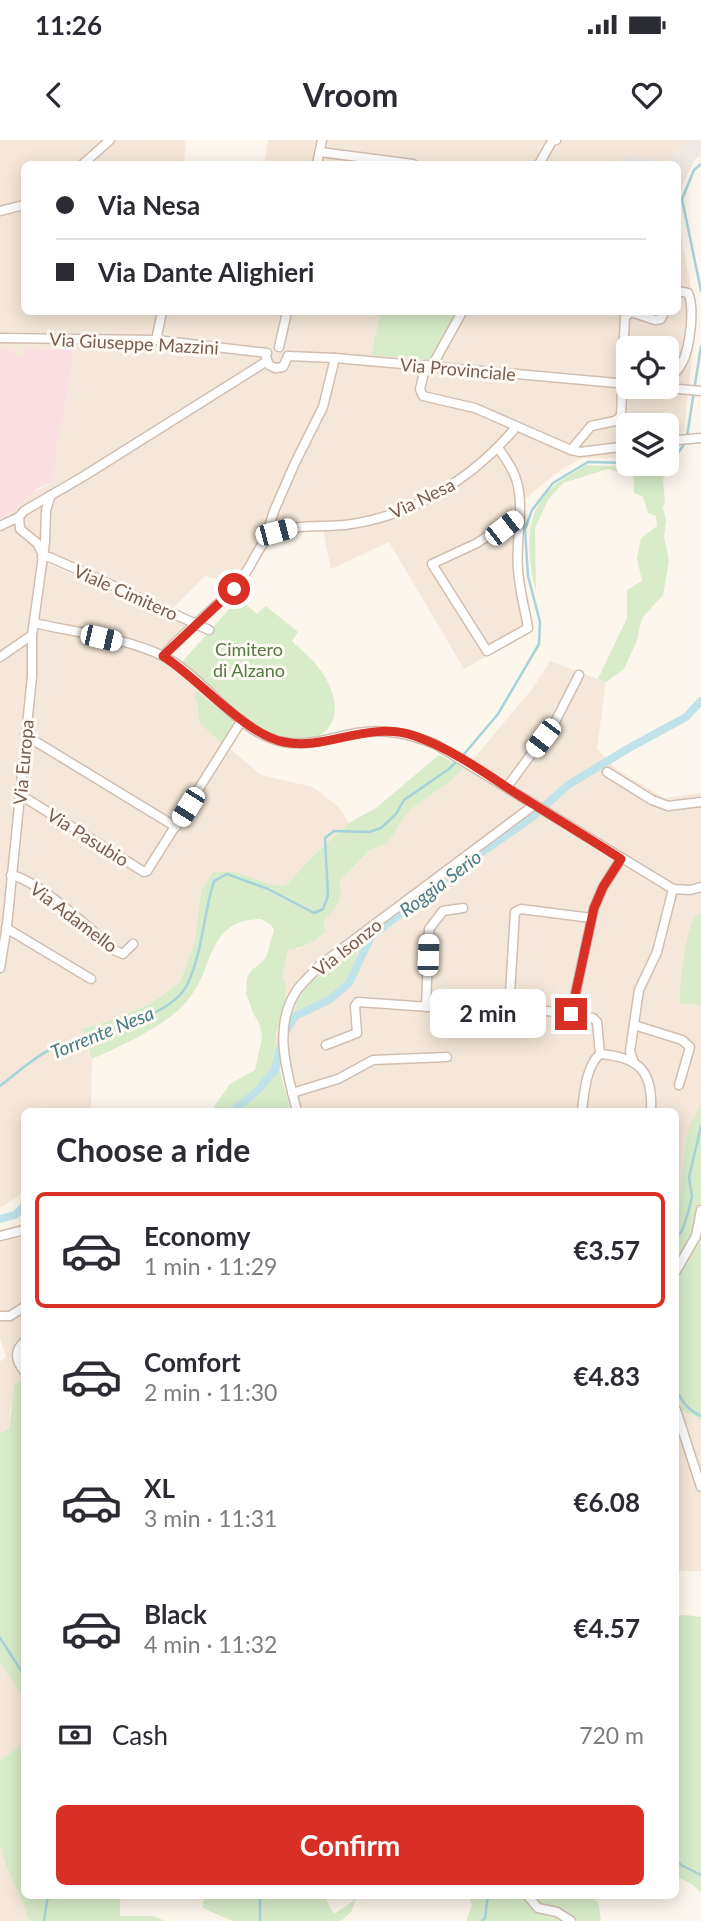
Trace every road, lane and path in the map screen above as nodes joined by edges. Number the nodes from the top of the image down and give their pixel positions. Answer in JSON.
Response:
{"nodes":[{"id":1,"x":110,"y":140,"type":"edge"},
{"id":2,"x":322,"y":140,"type":"edge"},
{"id":3,"x":556,"y":140,"type":"edge"},
{"id":4,"x":320,"y":152,"type":"junction"},
{"id":5,"x":87,"y":161,"type":"edge"},
{"id":6,"x":318,"y":161,"type":"edge"},
{"id":7,"x":390,"y":161,"type":"edge"},
{"id":8,"x":542,"y":161,"type":"edge"},
{"id":9,"x":21,"y":206,"type":"edge"},
{"id":10,"x":0,"y":211,"type":"edge"},
{"id":11,"x":681,"y":292,"type":"edge"},
{"id":12,"x":161,"y":315,"type":"edge"},
{"id":13,"x":286,"y":315,"type":"edge"},
{"id":14,"x":460,"y":315,"type":"edge"},
{"id":15,"x":627,"y":315,"type":"edge"},
{"id":16,"x":640,"y":315,"type":"edge"},
{"id":17,"x":662,"y":315,"type":"edge"},
{"id":18,"x":624,"y":336,"type":"edge"},
{"id":19,"x":0,"y":338,"type":"edge"},
{"id":20,"x":156,"y":340,"type":"junction"},
{"id":21,"x":279,"y":346,"type":"junction"},
{"id":22,"x":288,"y":356,"type":"junction"},
{"id":23,"x":267,"y":357,"type":"junction"},
{"id":24,"x":335,"y":358,"type":"junction"},
{"id":25,"x":429,"y":366,"type":"junction"},
{"id":26,"x":679,"y":368,"type":"edge"},
{"id":27,"x":616,"y":383,"type":"edge"},
{"id":28,"x":679,"y":389,"type":"edge"},
{"id":29,"x":701,"y":391,"type":"edge"},
{"id":30,"x":622,"y":399,"type":"edge"},
{"id":31,"x":516,"y":427,"type":"junction"},
{"id":32,"x":699,"y":438,"type":"edge"},
{"id":33,"x":679,"y":440,"type":"edge"},
{"id":34,"x":498,"y":447,"type":"junction"},
{"id":35,"x":616,"y":448,"type":"edge"},
{"id":36,"x":571,"y":450,"type":"junction"},
{"id":37,"x":51,"y":495,"type":"junction"},
{"id":38,"x":32,"y":508,"type":"junction"},
{"id":39,"x":274,"y":511,"type":"junction"},
{"id":40,"x":519,"y":516,"type":"junction"},
{"id":41,"x":19,"y":517,"type":"junction"},
{"id":42,"x":46,"y":518,"type":"junction"},
{"id":43,"x":0,"y":527,"type":"edge"},
{"id":44,"x":45,"y":528,"type":"junction"},
{"id":45,"x":19,"y":529,"type":"junction"},
{"id":46,"x":276,"y":532,"type":"junction"},
{"id":47,"x":30,"y":537,"type":"junction"},
{"id":48,"x":265,"y":540,"type":"junction"},
{"id":49,"x":42,"y":556,"type":"junction"},
{"id":50,"x":34,"y":623,"type":"junction"},
{"id":51,"x":197,"y":624,"type":"junction"},
{"id":52,"x":209,"y":630,"type":"dead end"},
{"id":53,"x":32,"y":635,"type":"junction"},
{"id":54,"x":163,"y":656,"type":"junction"},
{"id":55,"x":0,"y":657,"type":"edge"},
{"id":56,"x":579,"y":675,"type":"dead end"},
{"id":57,"x":242,"y":720,"type":"junction"},
{"id":58,"x":25,"y":735,"type":"junction"},
{"id":59,"x":607,"y":772,"type":"dead end"},
{"id":60,"x":507,"y":787,"type":"junction"},
{"id":61,"x":19,"y":794,"type":"junction"},
{"id":62,"x":701,"y":803,"type":"edge"},
{"id":63,"x":534,"y":805,"type":"junction"},
{"id":64,"x":176,"y":827,"type":"junction"},
{"id":65,"x":621,"y":859,"type":"junction"},
{"id":66,"x":11,"y":875,"type":"junction"},
{"id":67,"x":701,"y":887,"type":"edge"},
{"id":68,"x":673,"y":889,"type":"junction"},
{"id":69,"x":463,"y":908,"type":"dead end"},
{"id":70,"x":591,"y":918,"type":"junction"},
{"id":71,"x":6,"y":928,"type":"junction"},
{"id":72,"x":132,"y":943,"type":"dead end"},
{"id":73,"x":0,"y":968,"type":"edge"},
{"id":74,"x":91,"y":979,"type":"dead end"},
{"id":75,"x":426,"y":1007,"type":"junction"},
{"id":76,"x":509,"y":1010,"type":"junction"},
{"id":77,"x":571,"y":1014,"type":"junction"},
{"id":78,"x":634,"y":1025,"type":"junction"},
{"id":79,"x":326,"y":1045,"type":"dead end"},
{"id":80,"x":600,"y":1054,"type":"junction"},
{"id":81,"x":447,"y":1057,"type":"dead end"},
{"id":82,"x":633,"y":1060,"type":"junction"},
{"id":83,"x":679,"y":1085,"type":"dead end"},
{"id":84,"x":292,"y":1093,"type":"junction"},
{"id":85,"x":296,"y":1108,"type":"edge"},
{"id":86,"x":582,"y":1108,"type":"edge"},
{"id":87,"x":651,"y":1108,"type":"edge"},
{"id":88,"x":701,"y":1210,"type":"edge"},
{"id":89,"x":21,"y":1231,"type":"edge"},
{"id":90,"x":0,"y":1236,"type":"edge"},
{"id":91,"x":679,"y":1266,"type":"edge"},
{"id":92,"x":21,"y":1309,"type":"edge"},
{"id":93,"x":0,"y":1316,"type":"edge"},
{"id":94,"x":21,"y":1346,"type":"edge"},
{"id":95,"x":21,"y":1366,"type":"edge"},
{"id":96,"x":679,"y":1419,"type":"edge"},
{"id":97,"x":701,"y":1487,"type":"edge"},
{"id":98,"x":530,"y":1899,"type":"edge"},
{"id":99,"x":571,"y":1921,"type":"edge"}],
"edges":[{"from":1,"to":5,"type":"street"},
{"from":2,"to":4,"type":"street"},
{"from":3,"to":8,"type":"street"},
{"from":4,"to":6,"type":"street"},
{"from":4,"to":7,"type":"street"},
{"from":9,"to":10,"type":"street"},
{"from":11,"to":26,"type":"street"},
{"from":12,"to":20,"type":"street"},
{"from":13,"to":21,"type":"street"},
{"from":14,"to":25,"type":"street"},
{"from":15,"to":18,"type":"street"},
{"from":16,"to":17,"type":"street"},
{"from":19,"to":20,"type":"street","name":"Via Giuseppe Mazzini"},
{"from":20,"to":23,"type":"street","name":"Via Giuseppe Mazzini"},
{"from":21,"to":22,"type":"street"},
{"from":21,"to":23,"type":"street"},
{"from":22,"to":23,"type":"street"},
{"from":22,"to":24,"type":"street","name":"Via Provinciale"},
{"from":23,"to":37,"type":"street"},
{"from":24,"to":25,"type":"street","name":"Via Provinciale"},
{"from":24,"to":39,"type":"street"},
{"from":25,"to":27,"type":"street","name":"Via Provinciale"},
{"from":25,"to":31,"type":"street"},
{"from":28,"to":29,"type":"street"},
{"from":30,"to":36,"type":"street"},
{"from":31,"to":34,"type":"street","name":"Via Nesa"},
{"from":31,"to":36,"type":"street"},
{"from":32,"to":33,"type":"street"},
{"from":34,"to":40,"type":"street"},
{"from":34,"to":46,"type":"street","name":"Via Nesa"},
{"from":35,"to":36,"type":"street"},
{"from":37,"to":38,"type":"street"},
{"from":37,"to":42,"type":"street"},
{"from":38,"to":41,"type":"street"},
{"from":38,"to":42,"type":"street"},
{"from":39,"to":46,"type":"street"},
{"from":39,"to":48,"type":"street"},
{"from":40,"to":40,"type":"street"},
{"from":41,"to":43,"type":"street"},
{"from":41,"to":45,"type":"street"},
{"from":42,"to":44,"type":"street"},
{"from":43,"to":45,"type":"street"},
{"from":44,"to":47,"type":"street"},
{"from":44,"to":49,"type":"street","name":"Via Europa"},
{"from":45,"to":47,"type":"street"},
{"from":46,"to":48,"type":"street","name":"Via Nesa"},
{"from":47,"to":49,"type":"street"},
{"from":48,"to":51,"type":"street","name":"Via Nesa"},
{"from":49,"to":50,"type":"street","name":"Via Europa"},
{"from":49,"to":51,"type":"street","name":"Viale Cimitero"},
{"from":50,"to":53,"type":"street","name":"Via Europa"},
{"from":50,"to":54,"type":"street"},
{"from":51,"to":52,"type":"street","name":"Viale Cimitero"},
{"from":51,"to":54,"type":"street","name":"Via Nesa"},
{"from":53,"to":55,"type":"street"},
{"from":53,"to":58,"type":"street","name":"Via Europa"},
{"from":54,"to":57,"type":"street"},
{"from":56,"to":60,"type":"street"},
{"from":57,"to":60,"type":"street"},
{"from":57,"to":64,"type":"street","name":"Via Pasubio"},
{"from":58,"to":61,"type":"street","name":"Via Europa"},
{"from":58,"to":64,"type":"street"},
{"from":59,"to":62,"type":"street"},
{"from":60,"to":63,"type":"street"},
{"from":61,"to":64,"type":"street","name":"Via Pasubio"},
{"from":61,"to":66,"type":"street","name":"Via Europa"},
{"from":63,"to":65,"type":"street"},
{"from":63,"to":84,"type":"street","name":"Via Isonzo"},
{"from":65,"to":68,"type":"street"},
{"from":65,"to":70,"type":"street"},
{"from":66,"to":71,"type":"street","name":"Via Europa"},
{"from":66,"to":72,"type":"street","name":"Via Adamello"},
{"from":67,"to":68,"type":"street"},
{"from":68,"to":78,"type":"street"},
{"from":69,"to":75,"type":"street"},
{"from":70,"to":76,"type":"street"},
{"from":70,"to":77,"type":"street"},
{"from":71,"to":73,"type":"street","name":"Via Europa"},
{"from":71,"to":74,"type":"street"},
{"from":75,"to":76,"type":"street"},
{"from":75,"to":79,"type":"street"},
{"from":76,"to":77,"type":"street"},
{"from":77,"to":80,"type":"street"},
{"from":78,"to":82,"type":"street"},
{"from":78,"to":83,"type":"street"},
{"from":80,"to":82,"type":"street"},
{"from":80,"to":86,"type":"street"},
{"from":81,"to":84,"type":"street"},
{"from":82,"to":87,"type":"street"},
{"from":84,"to":85,"type":"street"},
{"from":88,"to":91,"type":"street"},
{"from":89,"to":90,"type":"street"},
{"from":92,"to":93,"type":"street"},
{"from":94,"to":95,"type":"street"},
{"from":96,"to":97,"type":"street"},
{"from":98,"to":99,"type":"street"}]}
